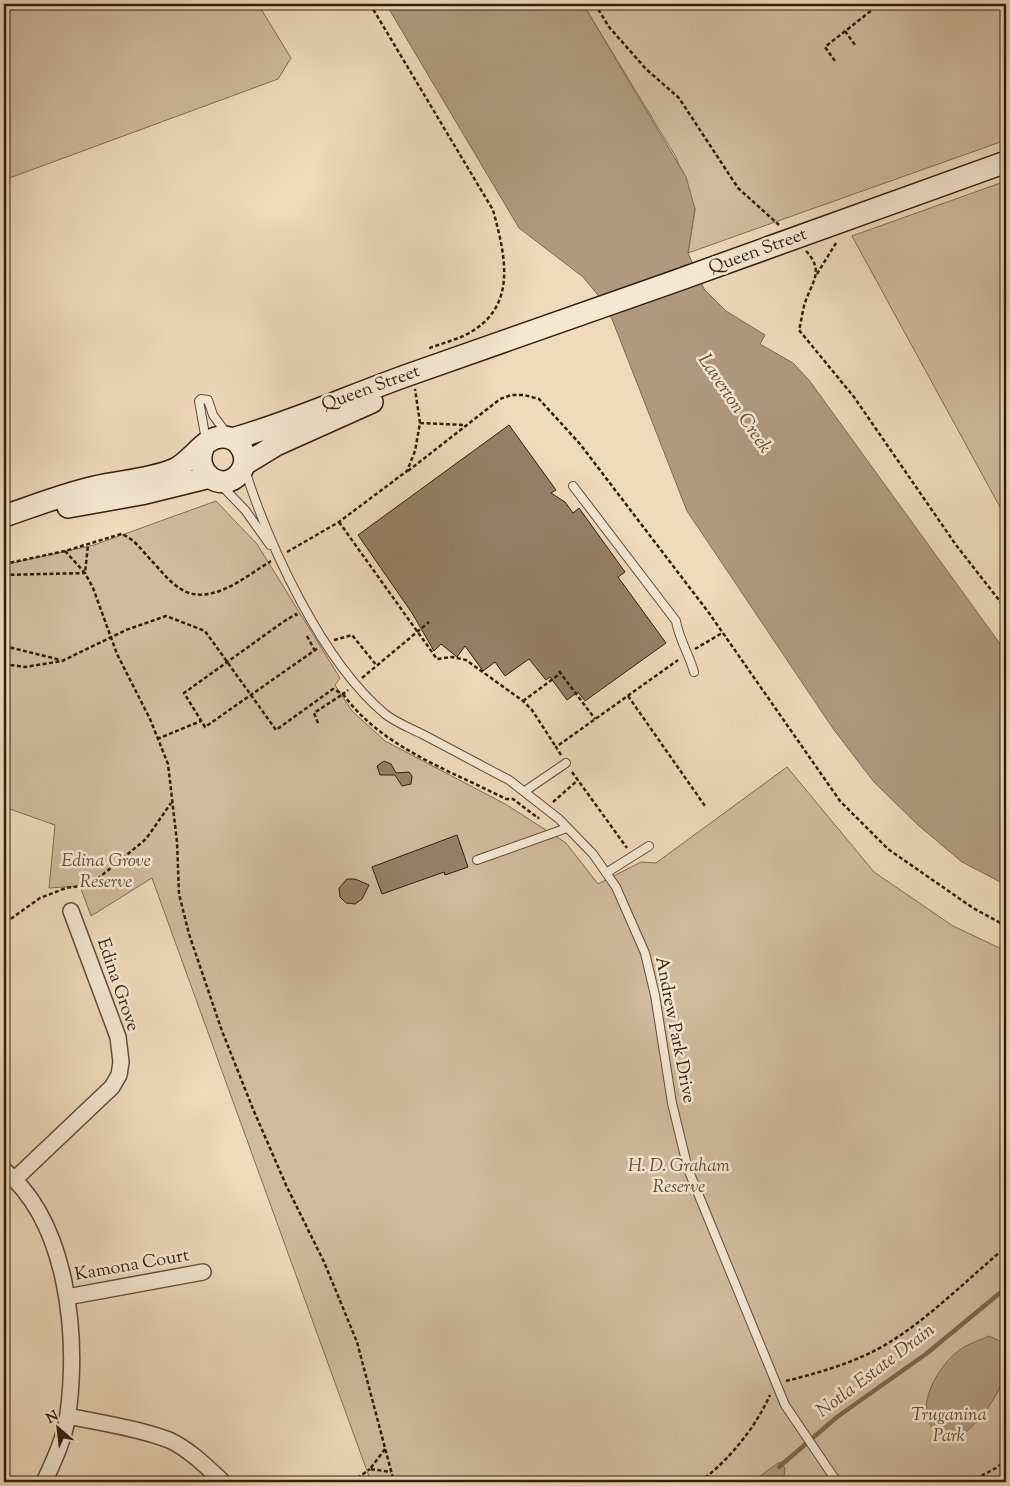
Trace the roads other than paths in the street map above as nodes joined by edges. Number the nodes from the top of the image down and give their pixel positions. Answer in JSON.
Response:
{"nodes":[{"id":1,"x":1006,"y":162,"type":"edge"},
{"id":2,"x":510,"y":341,"type":"junction"},
{"id":3,"x":231,"y":438,"type":"junction"},
{"id":4,"x":205,"y":445,"type":"junction"},
{"id":5,"x":244,"y":465,"type":"junction"},
{"id":6,"x":212,"y":479,"type":"junction"},
{"id":7,"x":573,"y":486,"type":"dead end"},
{"id":8,"x":4,"y":517,"type":"edge"},
{"id":9,"x":278,"y":557,"type":"junction"},
{"id":10,"x":694,"y":672,"type":"dead end"},
{"id":11,"x":566,"y":763,"type":"road end"},
{"id":12,"x":525,"y":791,"type":"junction"},
{"id":13,"x":567,"y":828,"type":"junction"},
{"id":14,"x":649,"y":846,"type":"dead end"},
{"id":15,"x":477,"y":860,"type":"dead end"},
{"id":16,"x":606,"y":873,"type":"junction"},
{"id":17,"x":71,"y":910,"type":"dead end"},
{"id":18,"x":9,"y":1174,"type":"edge"},
{"id":19,"x":203,"y":1272,"type":"dead end"},
{"id":20,"x":67,"y":1297,"type":"junction"},
{"id":21,"x":68,"y":1416,"type":"junction"},
{"id":22,"x":44,"y":1482,"type":"edge"},
{"id":23,"x":223,"y":1482,"type":"edge"},
{"id":24,"x":837,"y":1482,"type":"edge"}],
"edges":[{"from":1,"to":2,"type":"main road","name":"Queen Street"},
{"from":2,"to":3,"type":"main road","name":"Queen Street"},
{"from":2,"to":5,"type":"main road","name":"Queen Street"},
{"from":3,"to":4,"type":"main road"},
{"from":3,"to":4,"type":"lane"},
{"from":3,"to":5,"type":"main road"},
{"from":4,"to":6,"type":"main road"},
{"from":4,"to":8,"type":"main road"},
{"from":5,"to":6,"type":"main road"},
{"from":5,"to":9,"type":"lane","name":"Andrew Park Drive"},
{"from":6,"to":8,"type":"main road"},
{"from":6,"to":9,"type":"lane","name":"Andrew Park Drive"},
{"from":7,"to":10,"type":"lane"},
{"from":9,"to":12,"type":"lane","name":"Andrew Park Drive"},
{"from":11,"to":12,"type":"lane"},
{"from":12,"to":13,"type":"lane","name":"Andrew Park Drive"},
{"from":13,"to":15,"type":"lane"},
{"from":13,"to":16,"type":"lane","name":"Andrew Park Drive"},
{"from":14,"to":16,"type":"lane"},
{"from":16,"to":24,"type":"lane","name":"Andrew Park Drive"},
{"from":17,"to":18,"type":"street","name":"Edina Grove"},
{"from":18,"to":20,"type":"street"},
{"from":19,"to":20,"type":"street","name":"Kamona Court"},
{"from":20,"to":21,"type":"street"},
{"from":21,"to":22,"type":"street"},
{"from":21,"to":23,"type":"street"}]}
